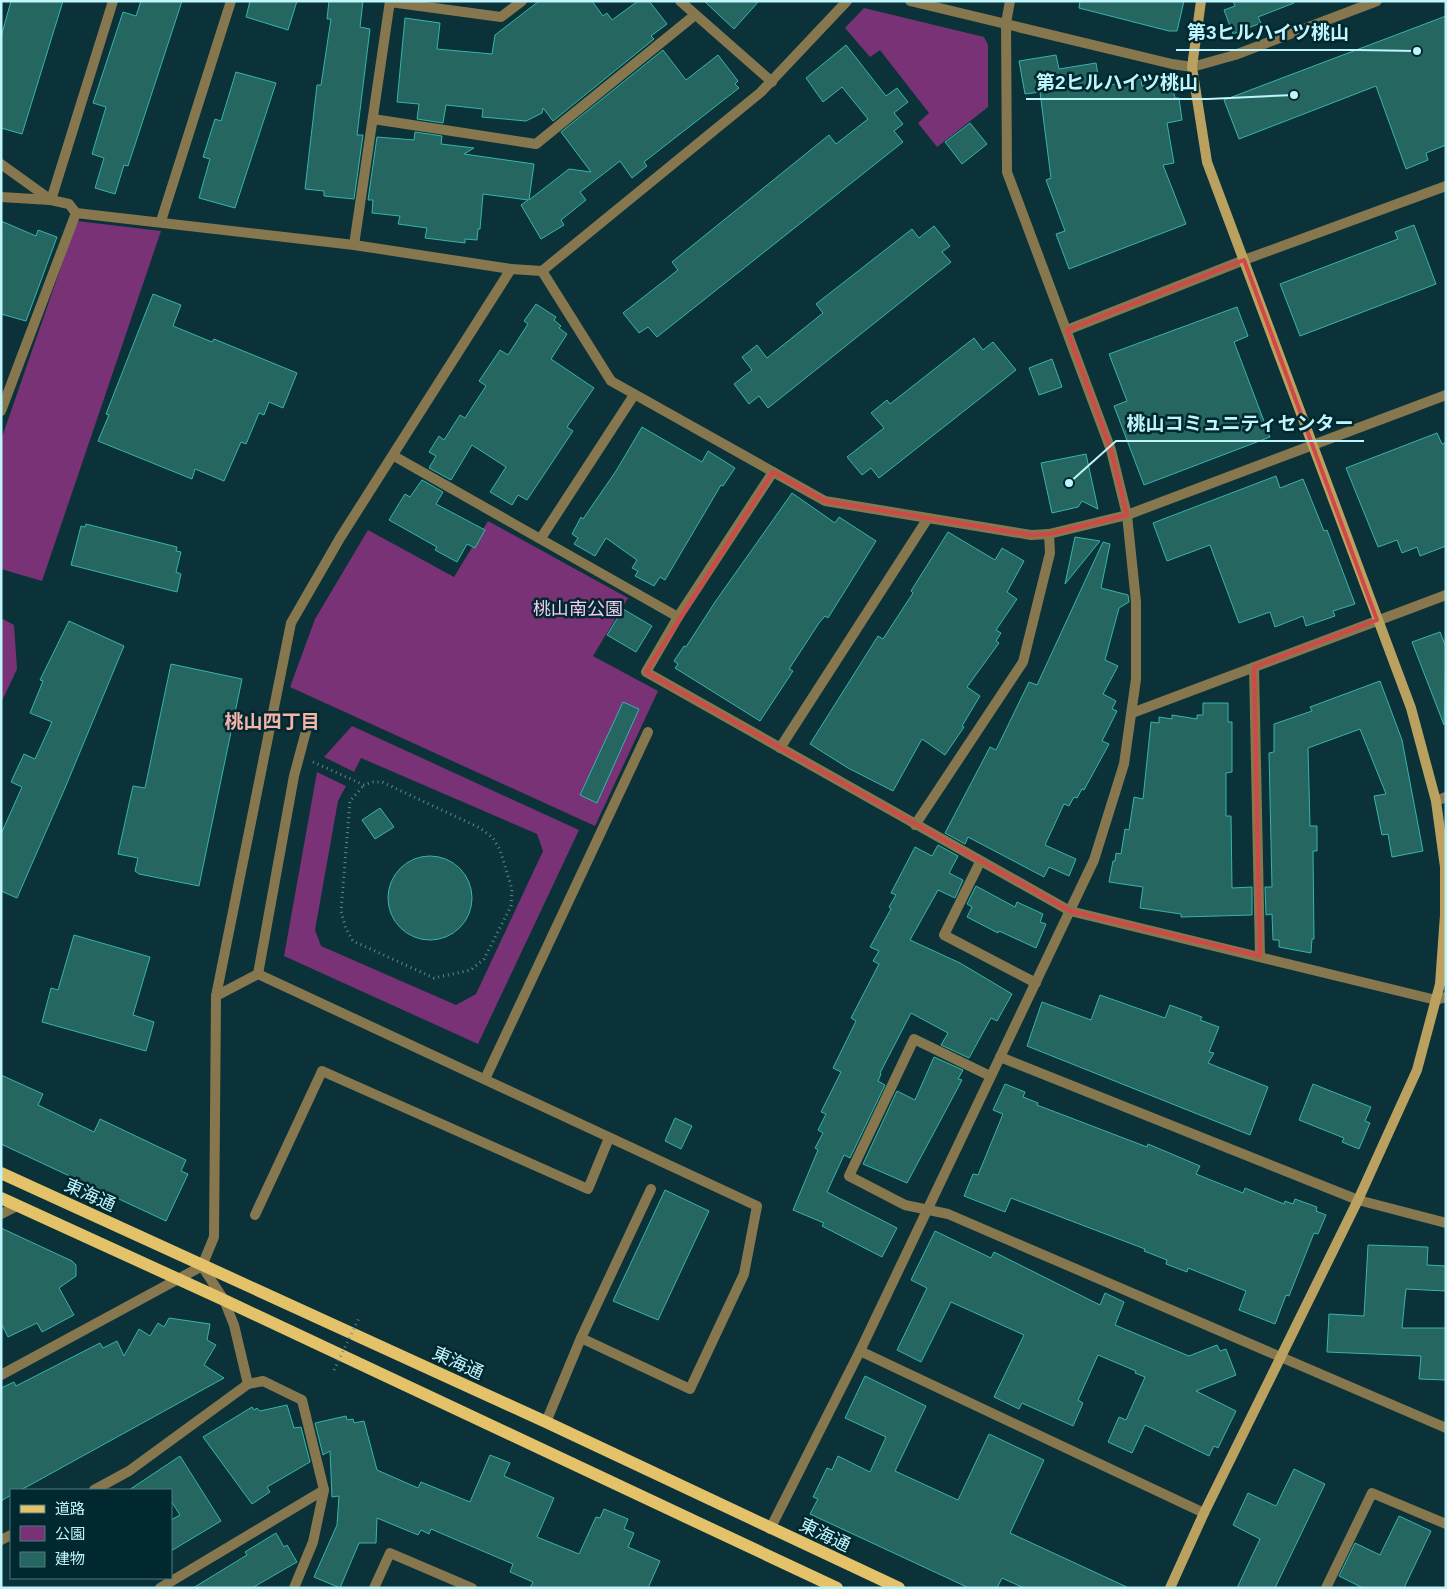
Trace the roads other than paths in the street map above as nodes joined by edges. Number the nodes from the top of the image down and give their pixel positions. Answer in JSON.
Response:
{"nodes":[{"id":1,"x":113,"y":1,"type":"edge"},
{"id":2,"x":231,"y":1,"type":"edge"},
{"id":3,"x":522,"y":1,"type":"edge"},
{"id":4,"x":680,"y":1,"type":"edge"},
{"id":5,"x":847,"y":1,"type":"edge"},
{"id":6,"x":910,"y":1,"type":"edge"},
{"id":7,"x":1010,"y":1,"type":"edge"},
{"id":8,"x":1201,"y":1,"type":"edge"},
{"id":9,"x":1378,"y":1,"type":"edge"},
{"id":10,"x":390,"y":2,"type":"edge"},
{"id":11,"x":695,"y":15,"type":"junction"},
{"id":12,"x":1006,"y":23,"type":"junction"},
{"id":13,"x":1192,"y":67,"type":"junction"},
{"id":14,"x":772,"y":82,"type":"junction"},
{"id":15,"x":373,"y":119,"type":"junction"},
{"id":16,"x":1,"y":164,"type":"edge"},
{"id":17,"x":1446,"y":186,"type":"edge"},
{"id":18,"x":1,"y":197,"type":"edge"},
{"id":19,"x":51,"y":200,"type":"junction"},
{"id":20,"x":76,"y":213,"type":"junction"},
{"id":21,"x":161,"y":221,"type":"junction"},
{"id":22,"x":354,"y":245,"type":"junction"},
{"id":23,"x":1244,"y":260,"type":"junction"},
{"id":24,"x":511,"y":269,"type":"junction"},
{"id":25,"x":542,"y":271,"type":"junction"},
{"id":26,"x":1066,"y":330,"type":"junction"},
{"id":27,"x":634,"y":395,"type":"junction"},
{"id":28,"x":1446,"y":395,"type":"edge"},
{"id":29,"x":1,"y":411,"type":"edge"},
{"id":30,"x":1312,"y":446,"type":"junction"},
{"id":31,"x":394,"y":456,"type":"junction"},
{"id":32,"x":774,"y":472,"type":"junction"},
{"id":33,"x":1126,"y":515,"type":"junction"},
{"id":34,"x":928,"y":518,"type":"junction"},
{"id":35,"x":1049,"y":534,"type":"junction"},
{"id":36,"x":541,"y":538,"type":"junction"},
{"id":37,"x":1446,"y":595,"type":"edge"},
{"id":38,"x":678,"y":617,"type":"junction"},
{"id":39,"x":1377,"y":620,"type":"junction"},
{"id":40,"x":1254,"y":667,"type":"junction"},
{"id":41,"x":1132,"y":713,"type":"junction"},
{"id":42,"x":309,"y":720,"type":"dead end"},
{"id":43,"x":648,"y":732,"type":"dead end"},
{"id":44,"x":780,"y":748,"type":"junction"},
{"id":45,"x":1441,"y":799,"type":"edge"},
{"id":46,"x":915,"y":825,"type":"junction"},
{"id":47,"x":980,"y":862,"type":"junction"},
{"id":48,"x":1070,"y":911,"type":"junction"},
{"id":49,"x":1260,"y":956,"type":"junction"},
{"id":50,"x":258,"y":974,"type":"junction"},
{"id":51,"x":1036,"y":983,"type":"junction"},
{"id":52,"x":216,"y":996,"type":"junction"},
{"id":53,"x":1441,"y":998,"type":"edge"},
{"id":54,"x":1000,"y":1057,"type":"junction"},
{"id":55,"x":990,"y":1076,"type":"junction"},
{"id":56,"x":485,"y":1079,"type":"junction"},
{"id":57,"x":609,"y":1138,"type":"junction"},
{"id":58,"x":1,"y":1174,"type":"edge"},
{"id":59,"x":651,"y":1189,"type":"dead end"},
{"id":60,"x":1,"y":1198,"type":"edge"},
{"id":61,"x":1358,"y":1200,"type":"junction"},
{"id":62,"x":17,"y":1206,"type":"junction"},
{"id":63,"x":928,"y":1209,"type":"junction"},
{"id":64,"x":1,"y":1214,"type":"edge"},
{"id":65,"x":255,"y":1215,"type":"dead end"},
{"id":66,"x":1446,"y":1224,"type":"edge"},
{"id":67,"x":202,"y":1266,"type":"junction"},
{"id":68,"x":178,"y":1279,"type":"junction"},
{"id":69,"x":224,"y":1300,"type":"junction"},
{"id":70,"x":581,"y":1338,"type":"junction"},
{"id":71,"x":860,"y":1351,"type":"junction"},
{"id":72,"x":1282,"y":1357,"type":"junction"},
{"id":73,"x":1,"y":1375,"type":"edge"},
{"id":74,"x":248,"y":1384,"type":"junction"},
{"id":75,"x":546,"y":1422,"type":"junction"},
{"id":76,"x":1446,"y":1428,"type":"edge"},
{"id":77,"x":96,"y":1489,"type":"edge"},
{"id":78,"x":324,"y":1490,"type":"junction"},
{"id":79,"x":1204,"y":1513,"type":"junction"},
{"id":80,"x":1446,"y":1524,"type":"edge"},
{"id":81,"x":770,"y":1529,"type":"junction"},
{"id":82,"x":160,"y":1588,"type":"edge"},
{"id":83,"x":294,"y":1588,"type":"edge"},
{"id":84,"x":374,"y":1588,"type":"edge"},
{"id":85,"x":472,"y":1588,"type":"edge"},
{"id":86,"x":837,"y":1588,"type":"edge"},
{"id":87,"x":900,"y":1588,"type":"edge"},
{"id":88,"x":1170,"y":1588,"type":"edge"},
{"id":89,"x":1326,"y":1588,"type":"edge"}],
"edges":[{"from":1,"to":19,"type":"street"},
{"from":2,"to":21,"type":"street"},
{"from":3,"to":10,"type":"street"},
{"from":4,"to":11,"type":"street"},
{"from":5,"to":14,"type":"street"},
{"from":6,"to":12,"type":"street"},
{"from":7,"to":12,"type":"street"},
{"from":8,"to":13,"type":"street"},
{"from":9,"to":13,"type":"street"},
{"from":10,"to":15,"type":"street"},
{"from":11,"to":14,"type":"street"},
{"from":11,"to":15,"type":"street"},
{"from":12,"to":13,"type":"street"},
{"from":12,"to":26,"type":"street"},
{"from":13,"to":23,"type":"street"},
{"from":14,"to":25,"type":"street"},
{"from":15,"to":22,"type":"street"},
{"from":16,"to":19,"type":"street"},
{"from":17,"to":23,"type":"street"},
{"from":18,"to":19,"type":"street"},
{"from":19,"to":20,"type":"street"},
{"from":20,"to":21,"type":"street"},
{"from":20,"to":29,"type":"street"},
{"from":21,"to":22,"type":"street"},
{"from":22,"to":24,"type":"street"},
{"from":23,"to":26,"type":"street"},
{"from":23,"to":30,"type":"street"},
{"from":24,"to":25,"type":"street"},
{"from":24,"to":31,"type":"street"},
{"from":25,"to":27,"type":"street"},
{"from":26,"to":33,"type":"street"},
{"from":27,"to":32,"type":"street"},
{"from":27,"to":36,"type":"street"},
{"from":28,"to":30,"type":"street"},
{"from":30,"to":33,"type":"street"},
{"from":30,"to":39,"type":"street"},
{"from":31,"to":36,"type":"street"},
{"from":31,"to":52,"type":"street"},
{"from":32,"to":34,"type":"street"},
{"from":32,"to":38,"type":"street"},
{"from":33,"to":35,"type":"street"},
{"from":33,"to":41,"type":"street"},
{"from":34,"to":35,"type":"street"},
{"from":34,"to":44,"type":"street"},
{"from":35,"to":46,"type":"street"},
{"from":36,"to":38,"type":"street"},
{"from":37,"to":39,"type":"street"},
{"from":38,"to":44,"type":"street"},
{"from":39,"to":40,"type":"street"},
{"from":39,"to":45,"type":"street"},
{"from":40,"to":41,"type":"street"},
{"from":40,"to":49,"type":"street"},
{"from":41,"to":48,"type":"street"},
{"from":42,"to":50,"type":"street"},
{"from":43,"to":56,"type":"street"},
{"from":44,"to":46,"type":"street"},
{"from":45,"to":53,"type":"street"},
{"from":46,"to":47,"type":"street"},
{"from":47,"to":48,"type":"street"},
{"from":47,"to":51,"type":"street"},
{"from":48,"to":49,"type":"street"},
{"from":48,"to":51,"type":"street"},
{"from":49,"to":53,"type":"street"},
{"from":50,"to":52,"type":"street"},
{"from":50,"to":56,"type":"street"},
{"from":51,"to":54,"type":"street"},
{"from":52,"to":67,"type":"street"},
{"from":53,"to":61,"type":"street"},
{"from":54,"to":55,"type":"street"},
{"from":54,"to":61,"type":"street"},
{"from":55,"to":63,"type":"street"},
{"from":55,"to":63,"type":"street"},
{"from":56,"to":57,"type":"street"},
{"from":57,"to":65,"type":"street"},
{"from":57,"to":70,"type":"street"},
{"from":58,"to":67,"type":"main road","name":"東海通"},
{"from":59,"to":70,"type":"street"},
{"from":60,"to":62,"type":"main road"},
{"from":61,"to":66,"type":"street"},
{"from":61,"to":72,"type":"street"},
{"from":62,"to":64,"type":"street"},
{"from":62,"to":68,"type":"main road"},
{"from":63,"to":71,"type":"street"},
{"from":63,"to":72,"type":"street"},
{"from":67,"to":68,"type":"street"},
{"from":67,"to":69,"type":"street"},
{"from":67,"to":75,"type":"main road","name":"東海通"},
{"from":68,"to":69,"type":"main road"},
{"from":68,"to":73,"type":"street"},
{"from":69,"to":74,"type":"street"},
{"from":69,"to":86,"type":"main road"},
{"from":70,"to":75,"type":"street"},
{"from":71,"to":79,"type":"street"},
{"from":71,"to":81,"type":"street"},
{"from":72,"to":76,"type":"street"},
{"from":72,"to":79,"type":"street"},
{"from":74,"to":77,"type":"street"},
{"from":74,"to":78,"type":"street"},
{"from":75,"to":81,"type":"main road","name":"東海通"},
{"from":78,"to":82,"type":"street"},
{"from":78,"to":83,"type":"street"},
{"from":79,"to":88,"type":"street"},
{"from":80,"to":89,"type":"street"},
{"from":81,"to":87,"type":"main road","name":"東海通"},
{"from":84,"to":85,"type":"street"}]}
